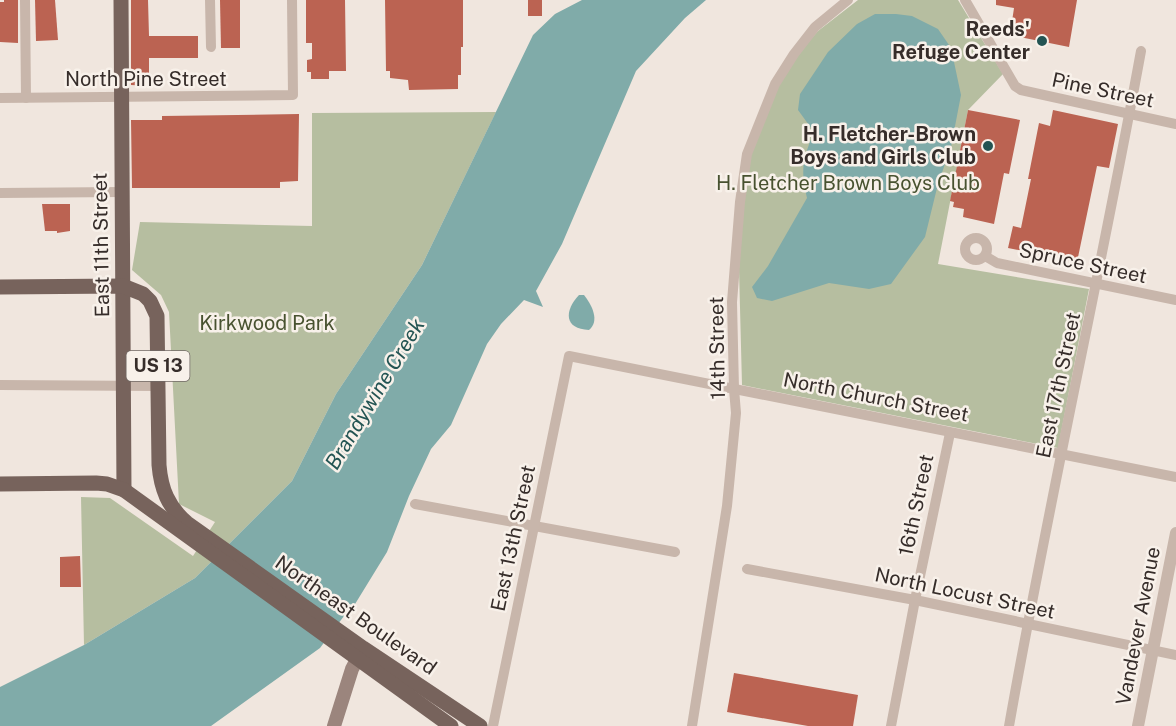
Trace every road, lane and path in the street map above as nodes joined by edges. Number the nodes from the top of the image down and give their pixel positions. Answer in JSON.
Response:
{"nodes":[{"id":1,"x":26,"y":0,"type":"edge"},
{"id":2,"x":121,"y":0,"type":"edge"},
{"id":3,"x":210,"y":0,"type":"edge"},
{"id":4,"x":292,"y":0,"type":"edge"},
{"id":5,"x":848,"y":0,"type":"edge"},
{"id":6,"x":965,"y":0,"type":"edge"},
{"id":7,"x":211,"y":47,"type":"dead end"},
{"id":8,"x":1142,"y":51,"type":"dead end"},
{"id":9,"x":121,"y":97,"type":"junction"},
{"id":10,"x":0,"y":98,"type":"edge"},
{"id":11,"x":26,"y":98,"type":"junction"},
{"id":12,"x":1130,"y":115,"type":"junction"},
{"id":13,"x":1176,"y":124,"type":"edge"},
{"id":14,"x":121,"y":192,"type":"junction"},
{"id":15,"x":0,"y":193,"type":"edge"},
{"id":16,"x":985,"y":256,"type":"dead end"},
{"id":17,"x":1096,"y":285,"type":"junction"},
{"id":18,"x":123,"y":286,"type":"junction"},
{"id":19,"x":0,"y":287,"type":"edge"},
{"id":20,"x":1176,"y":300,"type":"edge"},
{"id":21,"x":568,"y":356,"type":"joint"},
{"id":22,"x":0,"y":385,"type":"edge"},
{"id":23,"x":123,"y":385,"type":"junction"},
{"id":24,"x":158,"y":386,"type":"junction"},
{"id":25,"x":734,"y":389,"type":"junction"},
{"id":26,"x":950,"y":433,"type":"junction"},
{"id":27,"x":1062,"y":455,"type":"junction"},
{"id":28,"x":1176,"y":477,"type":"edge"},
{"id":29,"x":0,"y":484,"type":"edge"},
{"id":30,"x":123,"y":490,"type":"junction"},
{"id":31,"x":415,"y":504,"type":"dead end"},
{"id":32,"x":534,"y":526,"type":"junction"},
{"id":33,"x":1176,"y":533,"type":"edge"},
{"id":34,"x":205,"y":542,"type":"junction"},
{"id":35,"x":675,"y":552,"type":"dead end"},
{"id":36,"x":747,"y":569,"type":"dead end"},
{"id":37,"x":915,"y":600,"type":"junction"},
{"id":38,"x":1027,"y":624,"type":"junction"},
{"id":39,"x":1153,"y":650,"type":"junction"},
{"id":40,"x":360,"y":653,"type":"junction"},
{"id":41,"x":1176,"y":655,"type":"edge"},
{"id":42,"x":334,"y":726,"type":"edge"},
{"id":43,"x":451,"y":726,"type":"edge"},
{"id":44,"x":480,"y":726,"type":"edge"},
{"id":45,"x":493,"y":726,"type":"edge"},
{"id":46,"x":692,"y":726,"type":"edge"},
{"id":47,"x":891,"y":726,"type":"edge"},
{"id":48,"x":1009,"y":726,"type":"edge"},
{"id":49,"x":1138,"y":726,"type":"edge"}],
"edges":[{"from":1,"to":11,"type":"street"},
{"from":2,"to":9,"type":"main road","name":"East 11th Street"},
{"from":3,"to":7,"type":"street"},
{"from":4,"to":9,"type":"street","name":"North Pine Street"},
{"from":5,"to":25,"type":"street","name":"14th Street"},
{"from":6,"to":12,"type":"street","name":"Pine Street"},
{"from":8,"to":12,"type":"street","name":"East 17th Street"},
{"from":9,"to":11,"type":"street","name":"North Pine Street"},
{"from":9,"to":14,"type":"main road","name":"East 11th Street"},
{"from":10,"to":11,"type":"street","name":"North Pine Street"},
{"from":12,"to":13,"type":"street","name":"Pine Street"},
{"from":12,"to":17,"type":"street","name":"East 17th Street"},
{"from":14,"to":15,"type":"street"},
{"from":14,"to":18,"type":"main road","name":"East 11th Street"},
{"from":16,"to":17,"type":"street","name":"Spruce Street"},
{"from":17,"to":20,"type":"street","name":"Spruce Street"},
{"from":17,"to":27,"type":"street","name":"East 17th Street"},
{"from":18,"to":19,"type":"main road","number":"US 13"},
{"from":18,"to":23,"type":"main road","name":"East 11th Street"},
{"from":18,"to":24,"type":"main road","number":"US 13"},
{"from":21,"to":25,"type":"street","name":"North Church Street"},
{"from":21,"to":32,"type":"street","name":"East 13th Street"},
{"from":22,"to":23,"type":"street"},
{"from":23,"to":24,"type":"street"},
{"from":23,"to":30,"type":"main road","name":"East 11th Street"},
{"from":24,"to":34,"type":"main road","number":"US 13"},
{"from":25,"to":26,"type":"street","name":"North Church Street"},
{"from":25,"to":46,"type":"street","name":"14th Street"},
{"from":26,"to":27,"type":"street","name":"North Church Street"},
{"from":26,"to":37,"type":"street","name":"16th Street"},
{"from":27,"to":28,"type":"street","name":"North Church Street"},
{"from":27,"to":38,"type":"street","name":"East 17th Street"},
{"from":29,"to":30,"type":"main road","number":"US 13"},
{"from":30,"to":34,"type":"main road","number":"US 13"},
{"from":31,"to":32,"type":"street"},
{"from":32,"to":35,"type":"street"},
{"from":32,"to":45,"type":"street","name":"East 13th Street"},
{"from":33,"to":39,"type":"street","name":"Vandever Avenue"},
{"from":34,"to":40,"type":"main road","name":"Northeast Boulevard","number":"US 13"},
{"from":36,"to":37,"type":"street","name":"North Locust Street"},
{"from":37,"to":38,"type":"street","name":"North Locust Street"},
{"from":37,"to":47,"type":"street","name":"16th Street"},
{"from":38,"to":39,"type":"street","name":"North Locust Street"},
{"from":38,"to":48,"type":"street","name":"East 17th Street"},
{"from":39,"to":41,"type":"street","name":"North Locust Street"},
{"from":39,"to":49,"type":"street","name":"Vandever Avenue"},
{"from":40,"to":42,"type":"main road"},
{"from":40,"to":43,"type":"main road","name":"Northeast Boulevard","number":"US 13"},
{"from":40,"to":44,"type":"main road","name":"Northeast Boulevard","number":"US 13"}]}
